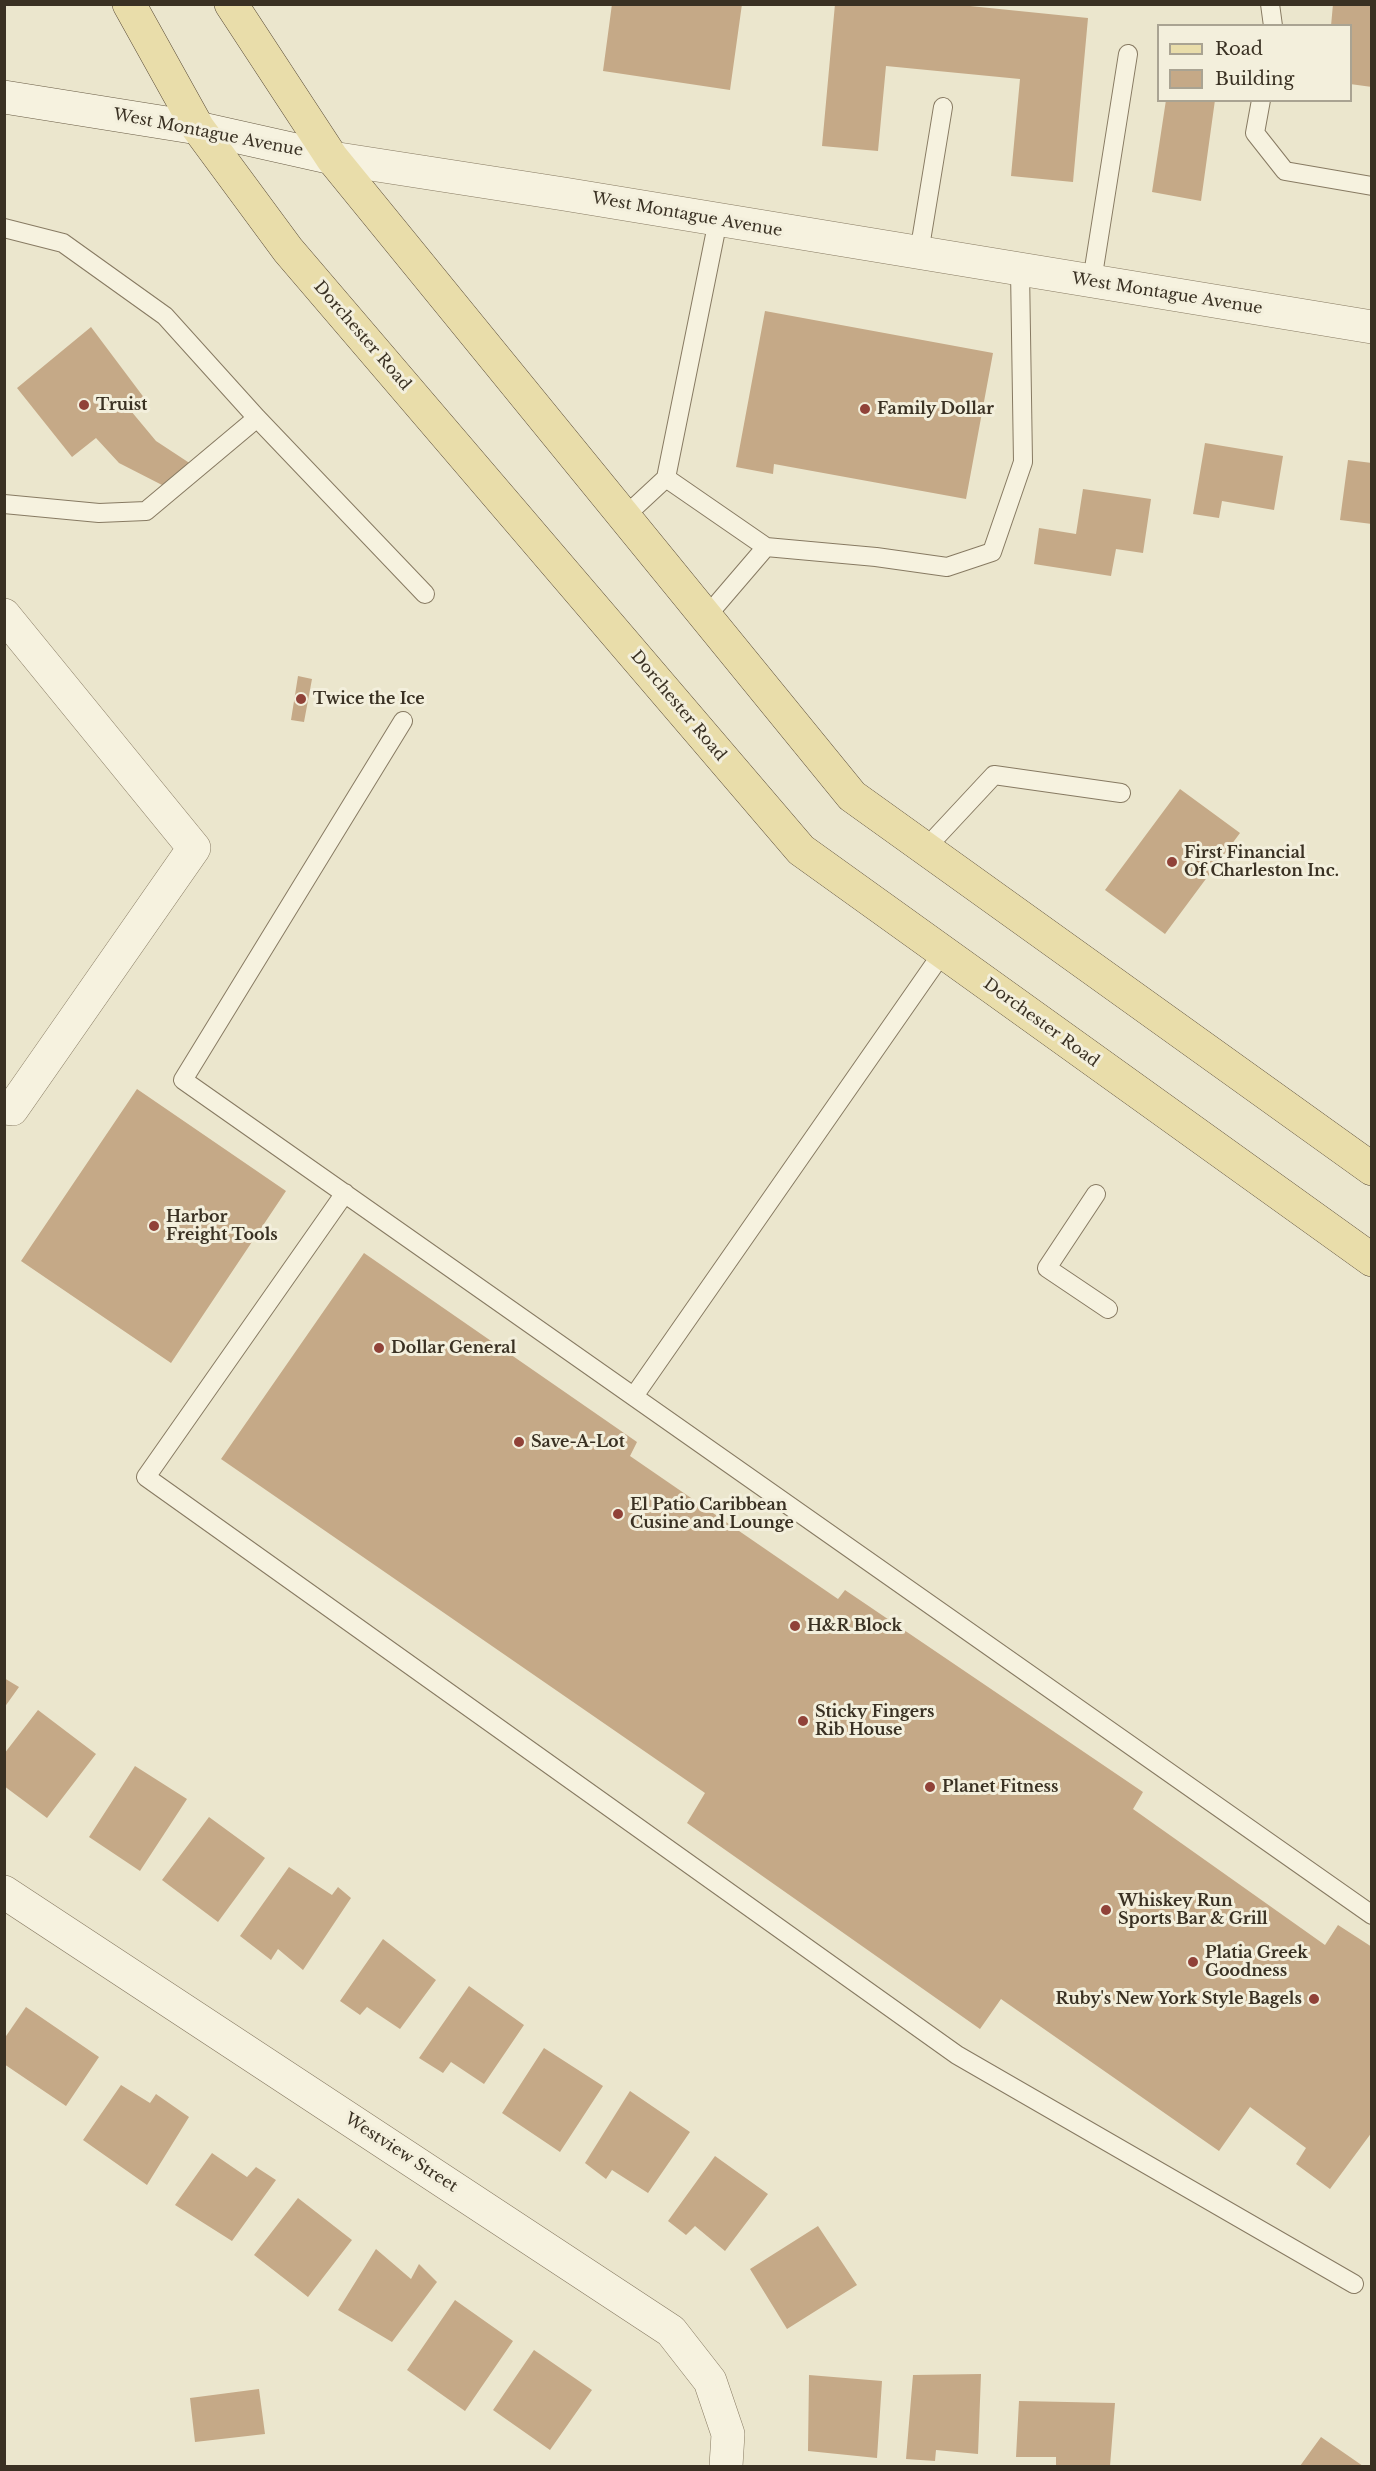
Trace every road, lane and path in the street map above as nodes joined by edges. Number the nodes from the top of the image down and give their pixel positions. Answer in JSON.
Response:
{"nodes":[{"id":1,"x":129,"y":4,"type":"edge"},
{"id":2,"x":231,"y":4,"type":"edge"},
{"id":3,"x":1270,"y":4,"type":"edge"},
{"id":4,"x":1273,"y":24,"type":"edge"},
{"id":5,"x":1128,"y":54,"type":"dead end"},
{"id":6,"x":4,"y":97,"type":"edge"},
{"id":7,"x":1261,"y":102,"type":"edge"},
{"id":8,"x":943,"y":106,"type":"dead end"},
{"id":9,"x":198,"y":128,"type":"junction"},
{"id":10,"x":332,"y":158,"type":"junction"},
{"id":11,"x":1371,"y":186,"type":"edge"},
{"id":12,"x":718,"y":220,"type":"junction"},
{"id":13,"x":4,"y":228,"type":"edge"},
{"id":14,"x":919,"y":254,"type":"junction"},
{"id":15,"x":1020,"y":270,"type":"junction"},
{"id":16,"x":1092,"y":281,"type":"junction"},
{"id":17,"x":1371,"y":327,"type":"edge"},
{"id":18,"x":257,"y":418,"type":"junction"},
{"id":19,"x":666,"y":478,"type":"junction"},
{"id":20,"x":4,"y":504,"type":"edge"},
{"id":21,"x":624,"y":517,"type":"junction"},
{"id":22,"x":766,"y":547,"type":"junction"},
{"id":23,"x":425,"y":594,"type":"dead end"},
{"id":24,"x":4,"y":615,"type":"edge"},
{"id":25,"x":706,"y":617,"type":"junction"},
{"id":26,"x":403,"y":721,"type":"dead end"},
{"id":27,"x":1121,"y":794,"type":"dead end"},
{"id":28,"x":925,"y":849,"type":"junction"},
{"id":29,"x":943,"y":952,"type":"junction"},
{"id":30,"x":4,"y":1108,"type":"edge"},
{"id":31,"x":1371,"y":1169,"type":"edge"},
{"id":32,"x":345,"y":1193,"type":"junction"},
{"id":33,"x":1096,"y":1194,"type":"dead end"},
{"id":34,"x":1371,"y":1260,"type":"edge"},
{"id":35,"x":1108,"y":1309,"type":"dead end"},
{"id":36,"x":634,"y":1396,"type":"junction"},
{"id":37,"x":4,"y":1892,"type":"edge"},
{"id":38,"x":1371,"y":1915,"type":"edge"},
{"id":39,"x":1354,"y":2284,"type":"dead end"},
{"id":40,"x":726,"y":2466,"type":"edge"}],
"edges":[{"from":1,"to":9,"type":"main road","name":"Dorchester Road"},
{"from":2,"to":10,"type":"main road"},
{"from":3,"to":4,"type":"lane"},
{"from":5,"to":16,"type":"lane"},
{"from":6,"to":9,"type":"street","name":"West Montague Avenue"},
{"from":7,"to":11,"type":"lane"},
{"from":8,"to":14,"type":"lane"},
{"from":9,"to":10,"type":"street","name":"West Montague Avenue"},
{"from":9,"to":29,"type":"main road","name":"Dorchester Road"},
{"from":10,"to":12,"type":"street","name":"West Montague Avenue"},
{"from":10,"to":21,"type":"main road"},
{"from":12,"to":14,"type":"street","name":"West Montague Avenue"},
{"from":12,"to":19,"type":"lane"},
{"from":13,"to":18,"type":"lane"},
{"from":14,"to":15,"type":"street","name":"West Montague Avenue"},
{"from":15,"to":16,"type":"street","name":"West Montague Avenue"},
{"from":15,"to":22,"type":"lane"},
{"from":16,"to":17,"type":"street","name":"West Montague Avenue"},
{"from":18,"to":20,"type":"lane"},
{"from":18,"to":23,"type":"lane"},
{"from":19,"to":21,"type":"lane"},
{"from":19,"to":22,"type":"lane"},
{"from":21,"to":25,"type":"main road"},
{"from":22,"to":25,"type":"lane"},
{"from":24,"to":30,"type":"street"},
{"from":25,"to":28,"type":"main road"},
{"from":26,"to":32,"type":"lane"},
{"from":27,"to":28,"type":"lane"},
{"from":28,"to":31,"type":"main road"},
{"from":29,"to":34,"type":"main road","name":"Dorchester Road"},
{"from":29,"to":36,"type":"lane"},
{"from":32,"to":36,"type":"lane"},
{"from":32,"to":39,"type":"lane"},
{"from":33,"to":35,"type":"lane"},
{"from":36,"to":38,"type":"lane"},
{"from":37,"to":40,"type":"street","name":"Westview Street"}]}
